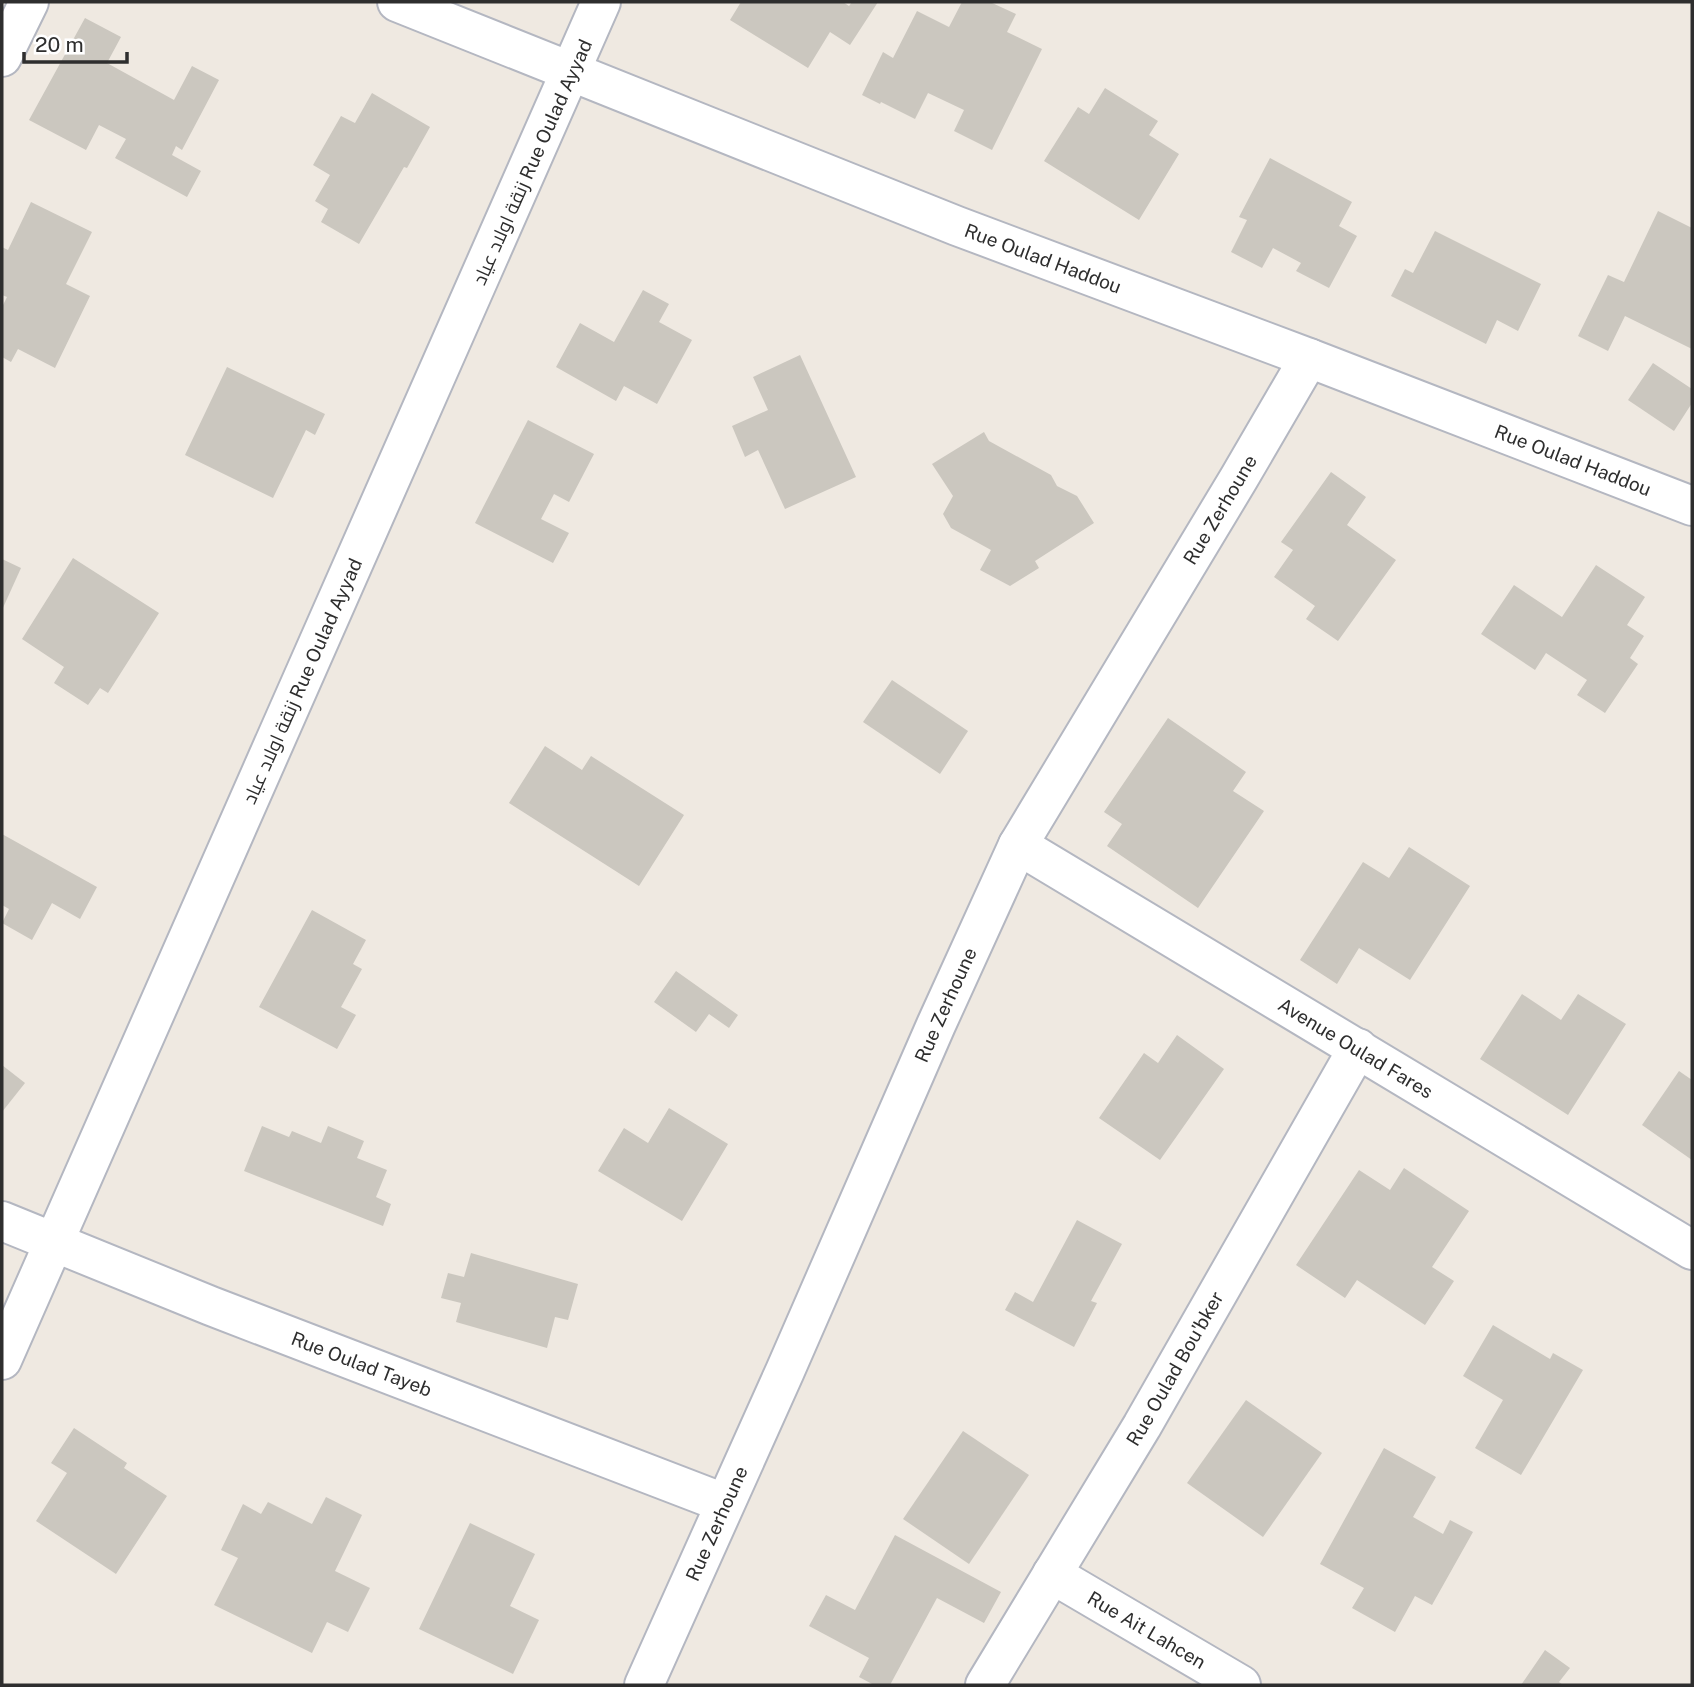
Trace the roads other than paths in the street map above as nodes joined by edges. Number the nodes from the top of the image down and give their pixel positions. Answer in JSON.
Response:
{"nodes":[{"id":1,"x":29,"y":2,"type":"edge"},
{"id":2,"x":397,"y":2,"type":"edge"},
{"id":3,"x":601,"y":2,"type":"edge"},
{"id":4,"x":3,"y":55,"type":"edge"},
{"id":5,"x":572,"y":73,"type":"junction"},
{"id":6,"x":1309,"y":358,"type":"junction"},
{"id":7,"x":1692,"y":506,"type":"edge"},
{"id":8,"x":1018,"y":845,"type":"junction"},
{"id":9,"x":1358,"y":1048,"type":"junction"},
{"id":10,"x":2,"y":1221,"type":"edge"},
{"id":11,"x":53,"y":1244,"type":"junction"},
{"id":12,"x":1692,"y":1250,"type":"edge"},
{"id":13,"x":2,"y":1360,"type":"edge"},
{"id":14,"x":724,"y":1503,"type":"junction"},
{"id":15,"x":1052,"y":1574,"type":"junction"},
{"id":16,"x":644,"y":1685,"type":"edge"},
{"id":17,"x":985,"y":1685,"type":"edge"},
{"id":18,"x":1241,"y":1685,"type":"edge"}],
"edges":[{"from":1,"to":4,"type":"street"},
{"from":2,"to":5,"type":"street","name":"Rue Oulad Haddou"},
{"from":3,"to":5,"type":"street","name":"زنقة اولاد عياد Rue Oulad Ayyad"},
{"from":5,"to":6,"type":"street","name":"Rue Oulad Haddou"},
{"from":5,"to":11,"type":"street","name":"زنقة اولاد عياد Rue Oulad Ayyad"},
{"from":6,"to":7,"type":"street","name":"Rue Oulad Haddou"},
{"from":6,"to":8,"type":"street","name":"Rue Zerhoune"},
{"from":8,"to":9,"type":"street","name":"Avenue Oulad Fares"},
{"from":8,"to":14,"type":"street","name":"Rue Zerhoune"},
{"from":9,"to":12,"type":"street","name":"Avenue Oulad Fares"},
{"from":9,"to":15,"type":"street","name":"Rue Oulad Bou'bker"},
{"from":10,"to":11,"type":"street","name":"Rue Oulad Tayeb"},
{"from":11,"to":13,"type":"street","name":"زنقة اولاد عياد Rue Oulad Ayyad"},
{"from":11,"to":14,"type":"street","name":"Rue Oulad Tayeb"},
{"from":14,"to":16,"type":"street","name":"Rue Zerhoune"},
{"from":15,"to":17,"type":"street","name":"Rue Oulad Bou'bker"},
{"from":15,"to":18,"type":"street","name":"Rue Ait Lahcen"}]}
